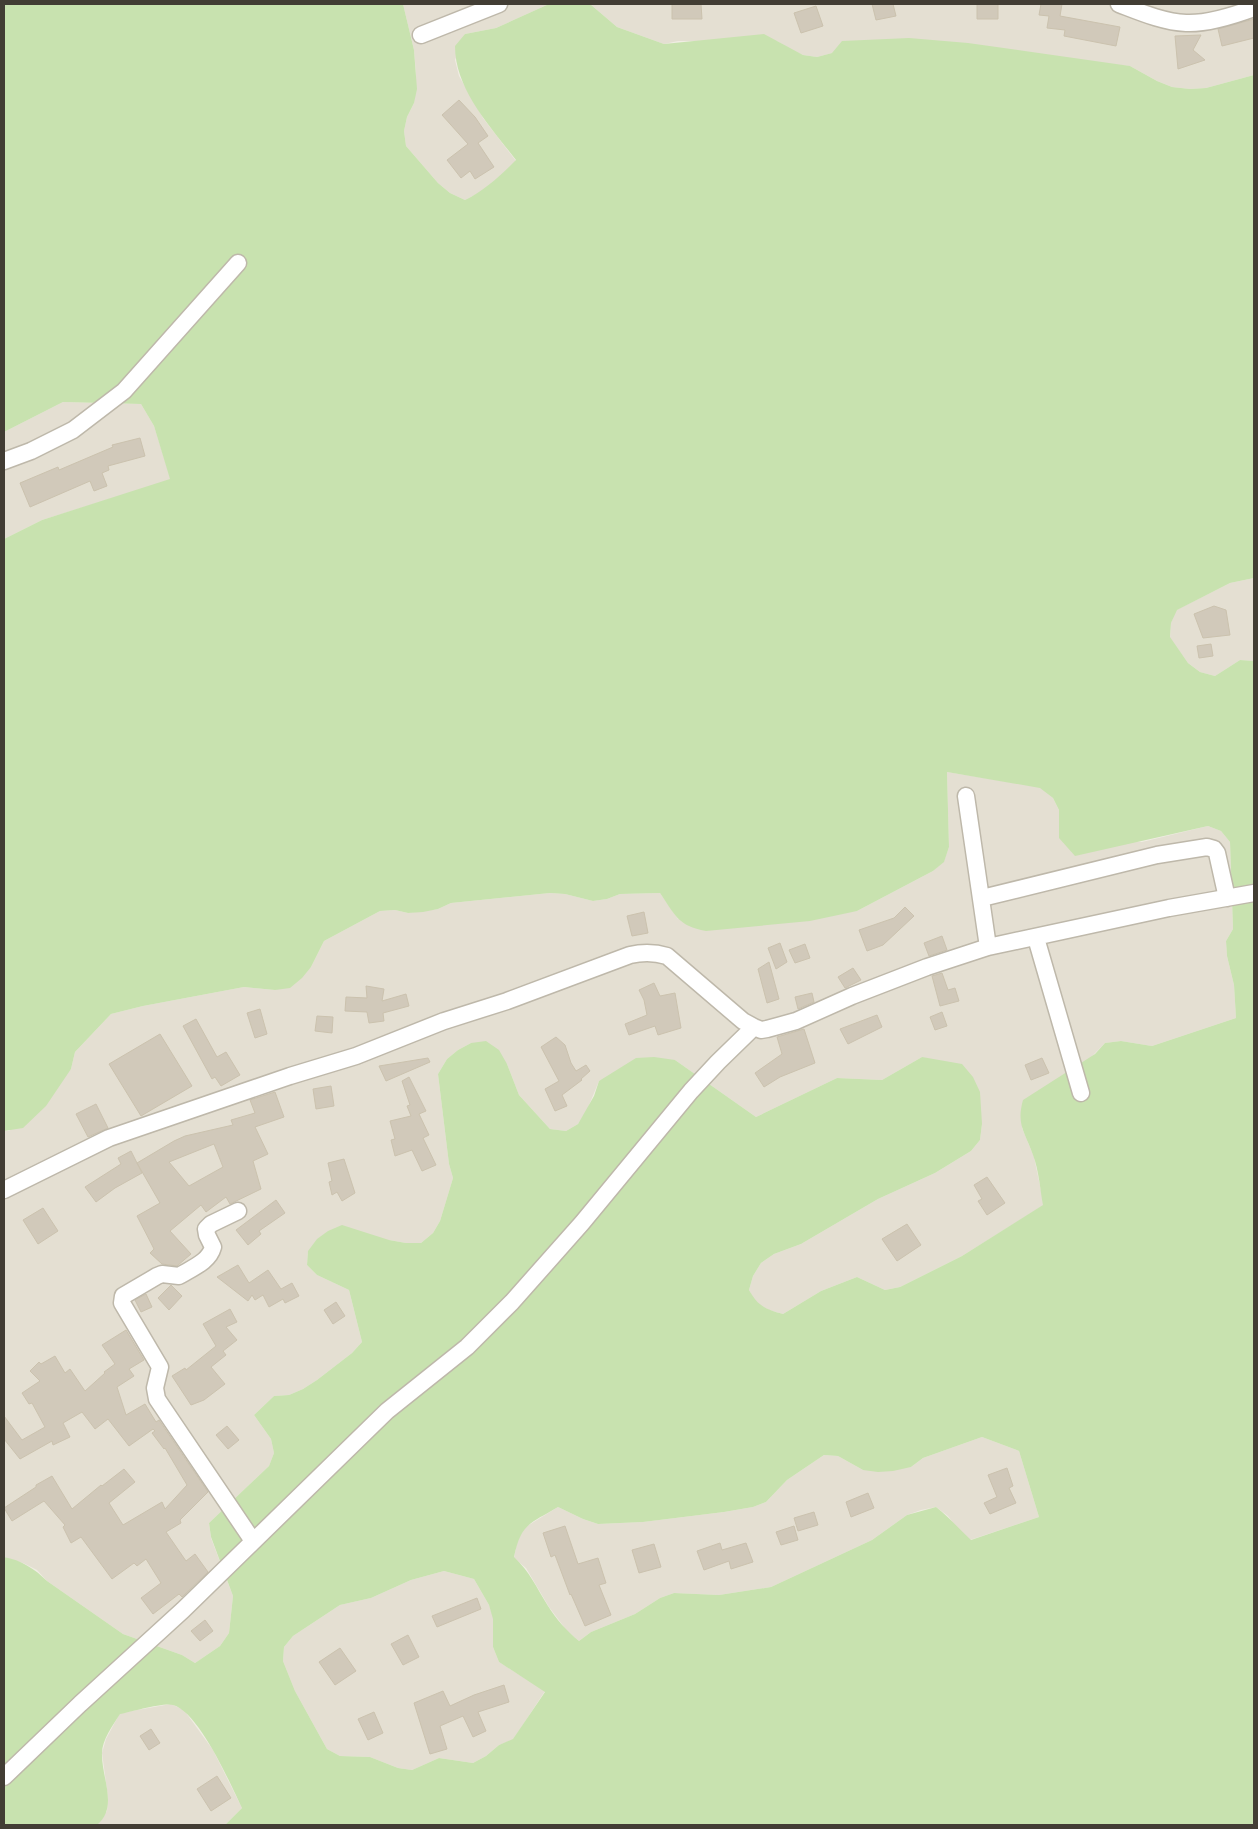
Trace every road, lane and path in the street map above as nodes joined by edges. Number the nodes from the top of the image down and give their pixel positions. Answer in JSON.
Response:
{"nodes":[{"id":1,"x":499,"y":4,"type":"edge"},
{"id":2,"x":1119,"y":4,"type":"edge"},
{"id":3,"x":1254,"y":8,"type":"edge"},
{"id":4,"x":421,"y":35,"type":"dead end"},
{"id":5,"x":238,"y":263,"type":"dead end"},
{"id":6,"x":4,"y":461,"type":"edge"},
{"id":7,"x":966,"y":796,"type":"dead end"},
{"id":8,"x":1254,"y":893,"type":"edge"},
{"id":9,"x":982,"y":898,"type":"junction"},
{"id":10,"x":1227,"y":898,"type":"junction"},
{"id":11,"x":1036,"y":938,"type":"junction"},
{"id":12,"x":988,"y":947,"type":"junction"},
{"id":13,"x":754,"y":1027,"type":"junction"},
{"id":14,"x":1081,"y":1093,"type":"dead end"},
{"id":15,"x":4,"y":1190,"type":"edge"},
{"id":16,"x":238,"y":1211,"type":"dead end"},
{"id":17,"x":253,"y":1540,"type":"junction"},
{"id":18,"x":4,"y":1777,"type":"edge"}],
"edges":[{"from":1,"to":4,"type":"street"},
{"from":2,"to":3,"type":"street"},
{"from":5,"to":6,"type":"street"},
{"from":7,"to":9,"type":"street"},
{"from":8,"to":10,"type":"street"},
{"from":9,"to":10,"type":"street"},
{"from":9,"to":12,"type":"street"},
{"from":10,"to":11,"type":"street"},
{"from":11,"to":12,"type":"street"},
{"from":11,"to":14,"type":"street"},
{"from":12,"to":13,"type":"street"},
{"from":13,"to":15,"type":"street"},
{"from":13,"to":17,"type":"street"},
{"from":16,"to":17,"type":"street"},
{"from":17,"to":18,"type":"street"}]}
